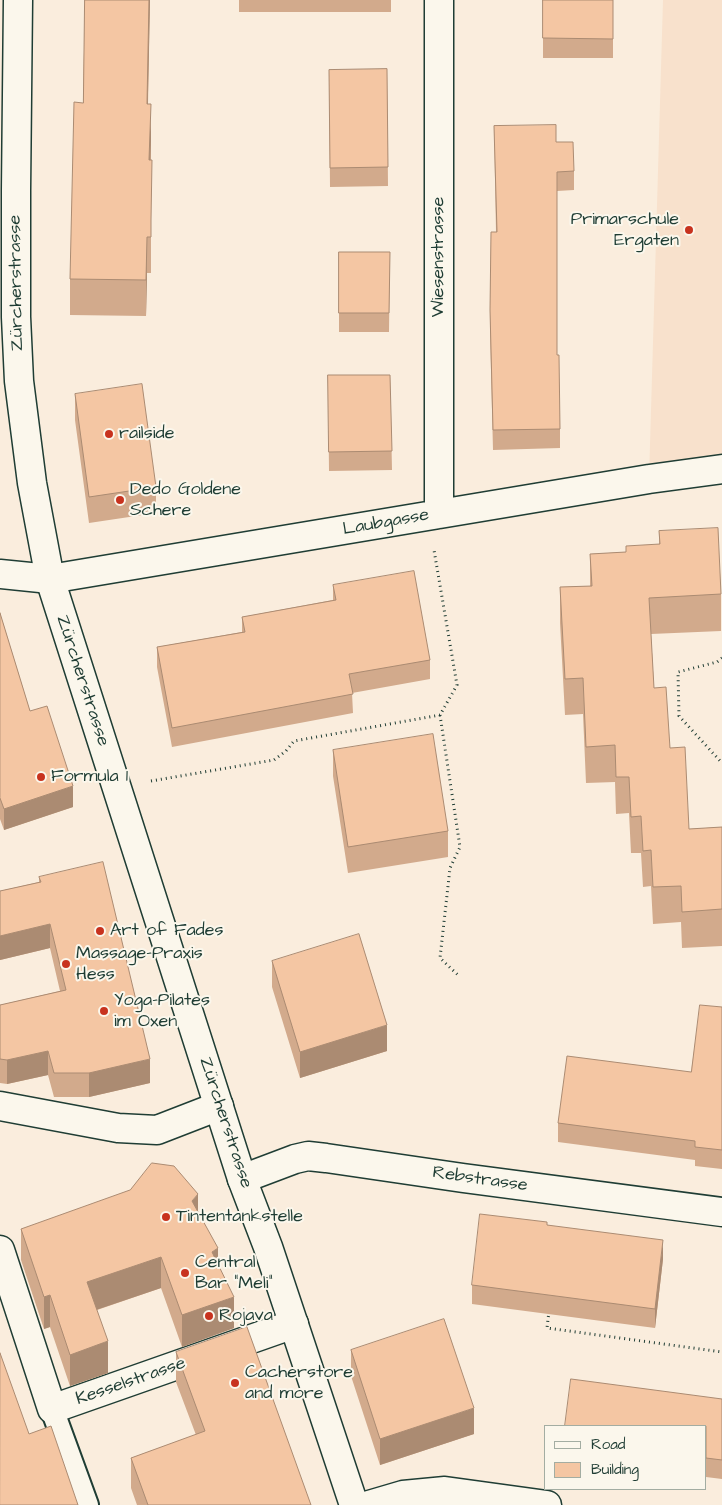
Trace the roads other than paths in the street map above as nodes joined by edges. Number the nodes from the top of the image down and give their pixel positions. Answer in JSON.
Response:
{"nodes":[{"id":1,"x":18,"y":0,"type":"edge"},
{"id":2,"x":440,"y":0,"type":"edge"},
{"id":3,"x":722,"y":469,"type":"edge"},
{"id":4,"x":434,"y":515,"type":"junction"},
{"id":5,"x":0,"y":574,"type":"edge"},
{"id":6,"x":50,"y":579,"type":"junction"},
{"id":7,"x":0,"y":1106,"type":"edge"},
{"id":8,"x":219,"y":1106,"type":"junction"},
{"id":9,"x":242,"y":1179,"type":"junction"},
{"id":10,"x":722,"y":1212,"type":"edge"},
{"id":11,"x":0,"y":1250,"type":"edge"},
{"id":12,"x":294,"y":1324,"type":"junction"},
{"id":13,"x":52,"y":1409,"type":"junction"},
{"id":14,"x":87,"y":1505,"type":"edge"},
{"id":15,"x":354,"y":1505,"type":"edge"},
{"id":16,"x":369,"y":1505,"type":"edge"},
{"id":17,"x":547,"y":1505,"type":"edge"}],
"edges":[{"from":1,"to":6,"type":"street","name":"Zürcherstrasse"},
{"from":2,"to":4,"type":"street","name":"Wiesenstrasse"},
{"from":3,"to":4,"type":"street","name":"Laubgasse"},
{"from":4,"to":6,"type":"street","name":"Laubgasse"},
{"from":5,"to":6,"type":"street","name":"Laubgasse"},
{"from":6,"to":8,"type":"street","name":"Zürcherstrasse"},
{"from":7,"to":8,"type":"street"},
{"from":8,"to":9,"type":"street","name":"Zürcherstrasse"},
{"from":9,"to":10,"type":"street","name":"Rebstrasse"},
{"from":9,"to":12,"type":"street","name":"Zürcherstrasse"},
{"from":11,"to":13,"type":"street","name":"Kesselstrasse"},
{"from":12,"to":13,"type":"street","name":"Kesselstrasse"},
{"from":12,"to":15,"type":"street","name":"Zürcherstrasse"},
{"from":13,"to":14,"type":"lane","name":"Kesselstrasse"},
{"from":16,"to":17,"type":"street"}]}
